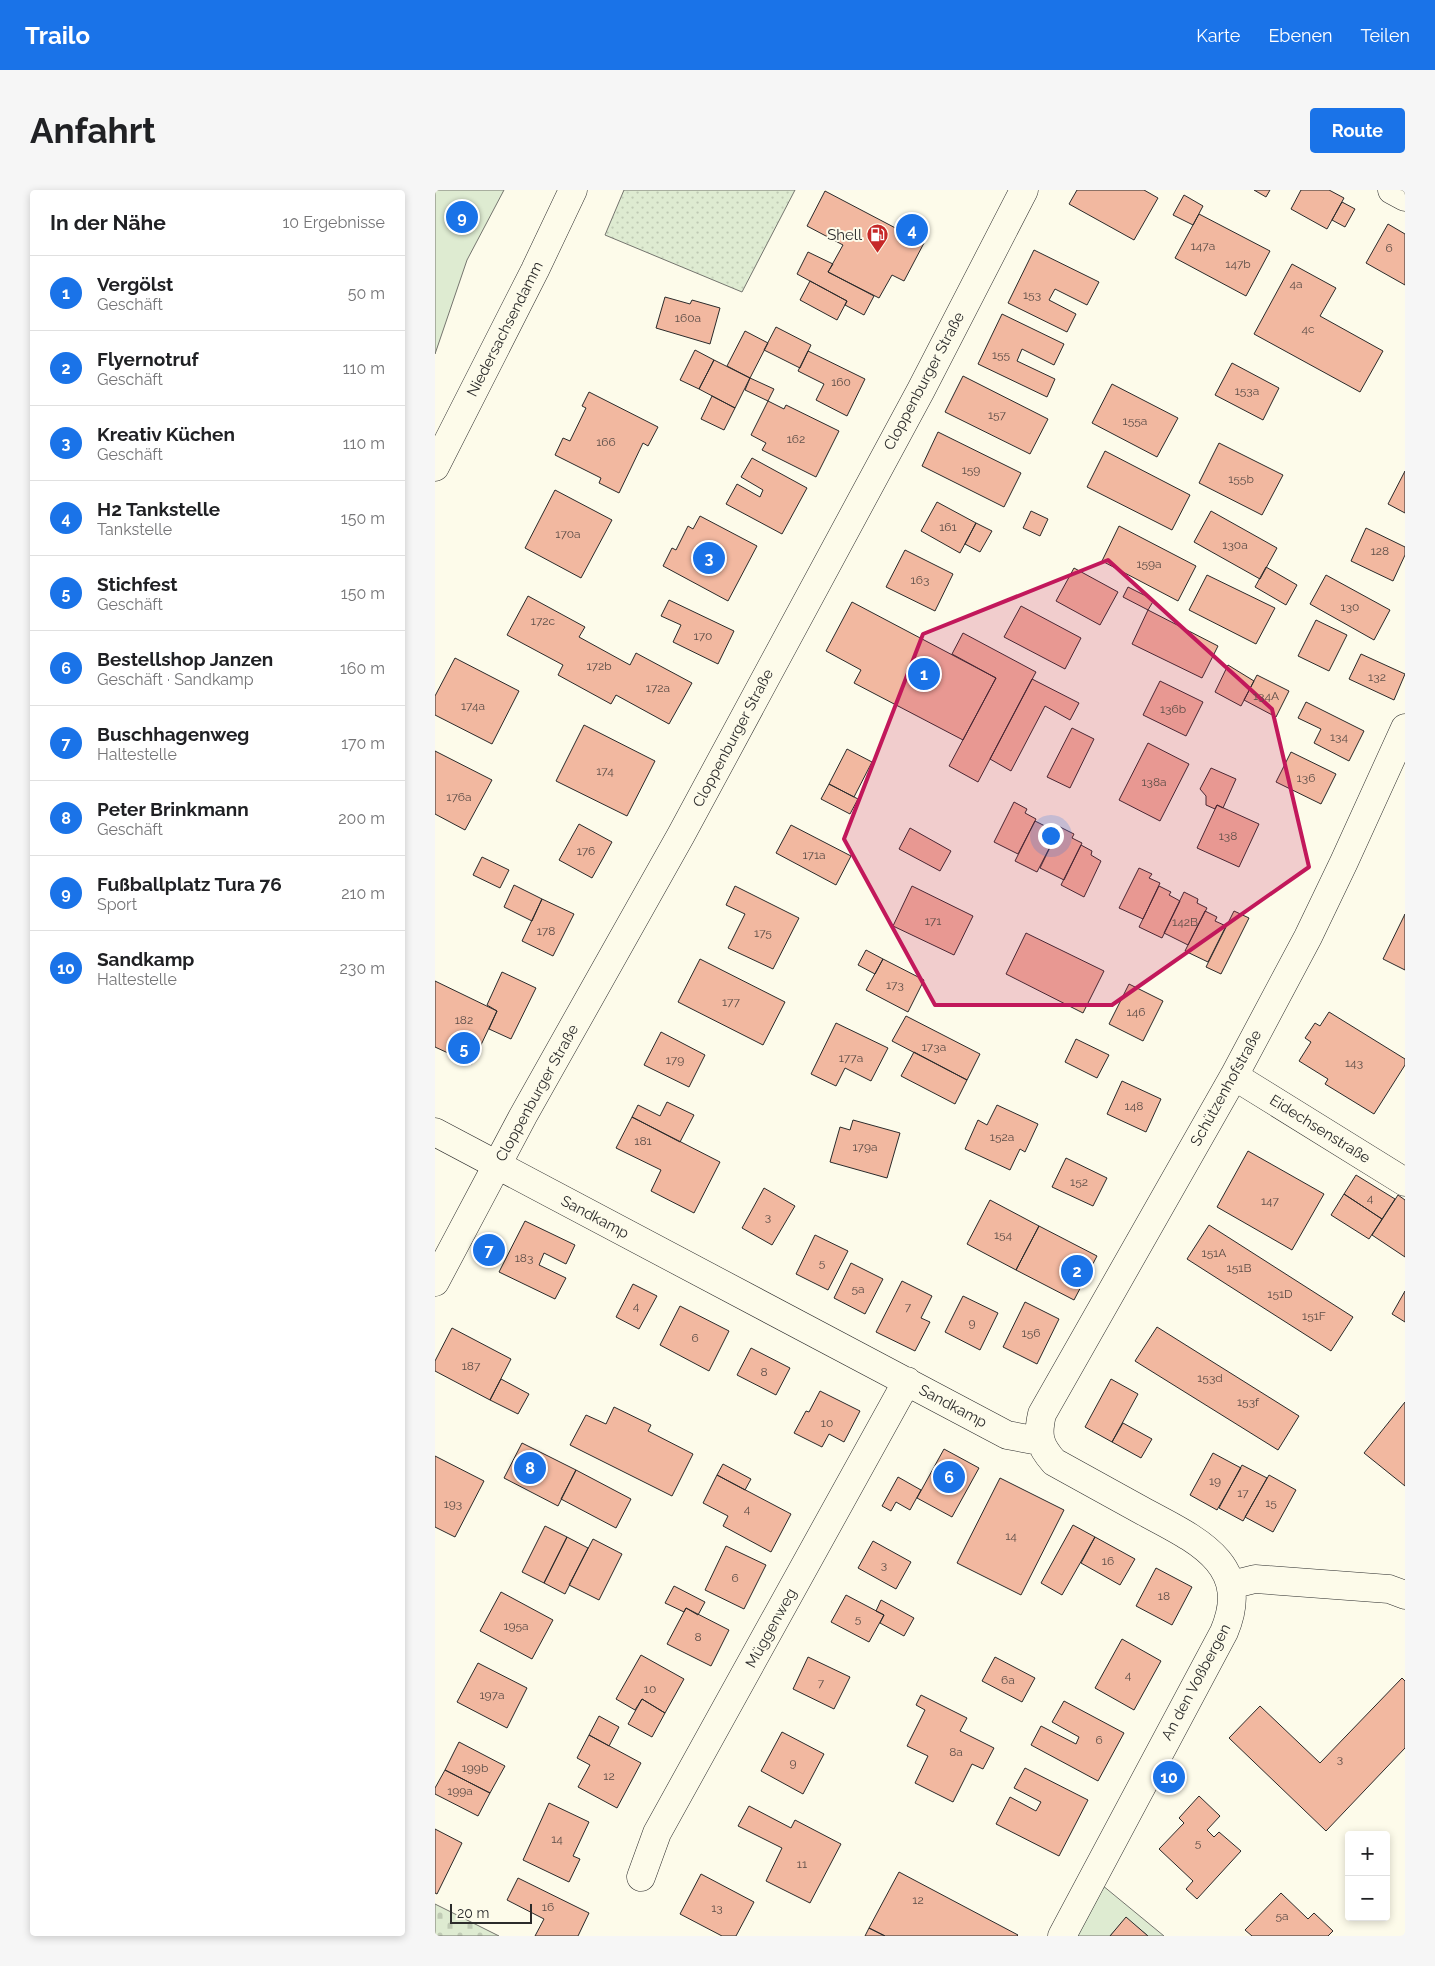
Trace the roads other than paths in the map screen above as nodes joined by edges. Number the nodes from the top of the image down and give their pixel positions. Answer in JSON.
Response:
{"nodes":[{"id":1,"x":573,"y":190,"type":"edge"},
{"id":2,"x":1024,"y":190,"type":"edge"},
{"id":3,"x":1392,"y":190,"type":"edge"},
{"id":4,"x":1405,"y":197,"type":"edge"},
{"id":5,"x":435,"y":467,"type":"edge"},
{"id":6,"x":1405,"y":728,"type":"edge"},
{"id":7,"x":1234,"y":1076,"type":"junction"},
{"id":8,"x":435,"y":1132,"type":"edge"},
{"id":9,"x":497,"y":1164,"type":"junction"},
{"id":10,"x":1405,"y":1182,"type":"edge"},
{"id":11,"x":435,"y":1282,"type":"edge"},
{"id":12,"x":907,"y":1381,"type":"junction"},
{"id":13,"x":1039,"y":1441,"type":"junction"},
{"id":14,"x":1231,"y":1585,"type":"junction"},
{"id":15,"x":1405,"y":1596,"type":"edge"},
{"id":16,"x":641,"y":1877,"type":"dead end"},
{"id":17,"x":1062,"y":1936,"type":"edge"}],
"edges":[{"from":1,"to":5,"type":"street","name":"Niedersachsendamm"},
{"from":2,"to":9,"type":"street","name":"Cloppenburger Straße"},
{"from":3,"to":4,"type":"street"},
{"from":6,"to":7,"type":"street","name":"Schützenhofstraße"},
{"from":7,"to":10,"type":"street","name":"Eidechsenstraße"},
{"from":7,"to":13,"type":"street","name":"Schützenhofstraße"},
{"from":8,"to":9,"type":"street","name":"Sandkamp"},
{"from":9,"to":11,"type":"street","name":"Cloppenburger Straße"},
{"from":9,"to":12,"type":"street","name":"Sandkamp"},
{"from":12,"to":13,"type":"street","name":"Sandkamp"},
{"from":12,"to":16,"type":"street","name":"Müggenweg"},
{"from":13,"to":14,"type":"street"},
{"from":14,"to":15,"type":"street"},
{"from":14,"to":17,"type":"street","name":"An den Voßbergen"}]}
